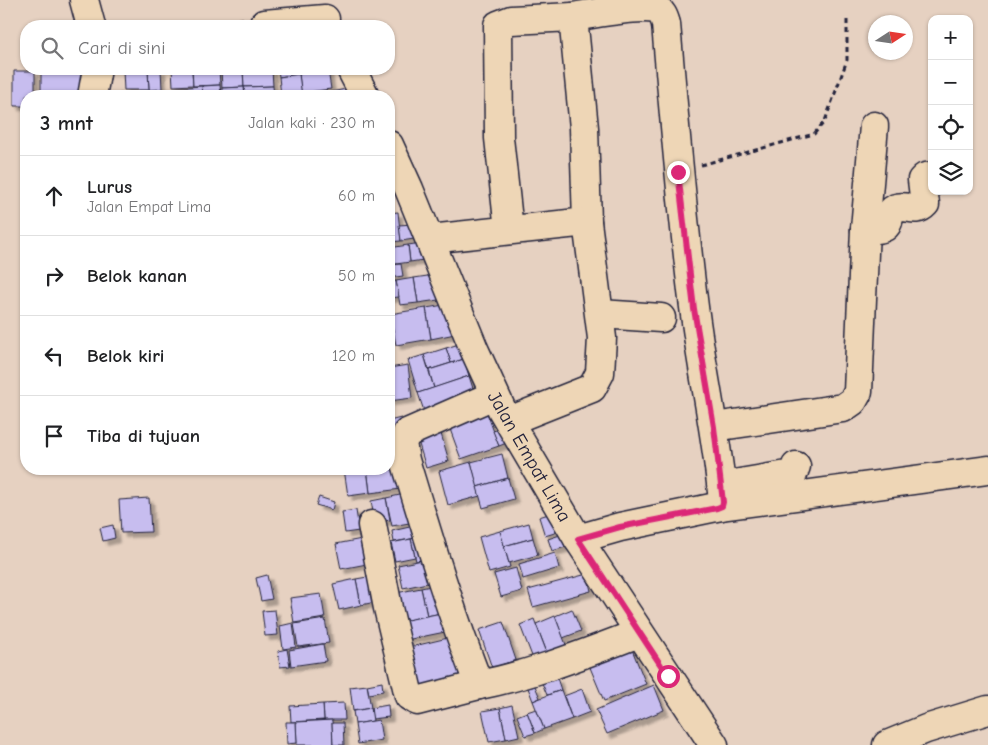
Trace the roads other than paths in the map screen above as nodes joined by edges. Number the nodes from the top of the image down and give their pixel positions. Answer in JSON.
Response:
{"nodes":[{"id":1,"x":84,"y":0,"type":"edge"},
{"id":2,"x":637,"y":4,"type":"edge"},
{"id":3,"x":323,"y":10,"type":"edge"},
{"id":4,"x":573,"y":17,"type":"junction"},
{"id":5,"x":89,"y":20,"type":"edge"},
{"id":6,"x":281,"y":20,"type":"edge"},
{"id":7,"x":96,"y":75,"type":"edge"},
{"id":8,"x":354,"y":75,"type":"edge"},
{"id":9,"x":93,"y":90,"type":"edge"},
{"id":10,"x":363,"y":90,"type":"edge"},
{"id":11,"x":874,"y":126,"type":"dead end"},
{"id":12,"x":395,"y":159,"type":"edge"},
{"id":13,"x":928,"y":177,"type":"edge"},
{"id":14,"x":587,"y":222,"type":"junction"},
{"id":15,"x":865,"y":229,"type":"junction"},
{"id":16,"x":509,"y":230,"type":"junction"},
{"id":17,"x":430,"y":240,"type":"junction"},
{"id":18,"x":600,"y":314,"type":"junction"},
{"id":19,"x":661,"y":318,"type":"dead end"},
{"id":20,"x":494,"y":395,"type":"junction"},
{"id":21,"x":509,"y":421,"type":"junction"},
{"id":22,"x":714,"y":427,"type":"junction"},
{"id":23,"x":796,"y":466,"type":"dead end"},
{"id":24,"x":988,"y":470,"type":"edge"},
{"id":25,"x":722,"y":496,"type":"junction"},
{"id":26,"x":372,"y":525,"type":"dead end"},
{"id":27,"x":578,"y":539,"type":"junction"},
{"id":28,"x":639,"y":633,"type":"junction"},
{"id":29,"x":479,"y":685,"type":"junction"},
{"id":30,"x":988,"y":710,"type":"edge"},
{"id":31,"x":714,"y":745,"type":"edge"},
{"id":32,"x":887,"y":745,"type":"edge"}],
"edges":[{"from":1,"to":5,"type":"street"},
{"from":2,"to":4,"type":"street"},
{"from":2,"to":22,"type":"street"},
{"from":3,"to":6,"type":"street"},
{"from":4,"to":14,"type":"street"},
{"from":4,"to":16,"type":"street"},
{"from":7,"to":9,"type":"street"},
{"from":8,"to":10,"type":"street"},
{"from":11,"to":15,"type":"street"},
{"from":12,"to":17,"type":"street","name":"Jalan Empat Lima"},
{"from":13,"to":15,"type":"street"},
{"from":14,"to":16,"type":"street"},
{"from":14,"to":18,"type":"street"},
{"from":15,"to":22,"type":"street"},
{"from":16,"to":17,"type":"street"},
{"from":17,"to":20,"type":"street","name":"Jalan Empat Lima"},
{"from":18,"to":19,"type":"street"},
{"from":18,"to":21,"type":"street"},
{"from":20,"to":21,"type":"street","name":"Jalan Empat Lima"},
{"from":20,"to":29,"type":"street"},
{"from":21,"to":27,"type":"street","name":"Jalan Empat Lima"},
{"from":22,"to":25,"type":"street"},
{"from":23,"to":25,"type":"street"},
{"from":24,"to":25,"type":"street"},
{"from":25,"to":27,"type":"street"},
{"from":26,"to":29,"type":"street"},
{"from":27,"to":28,"type":"street","name":"Jalan Empat Lima"},
{"from":28,"to":29,"type":"street"},
{"from":28,"to":31,"type":"street","name":"Jalan Empat Lima"},
{"from":30,"to":32,"type":"street"}]}
